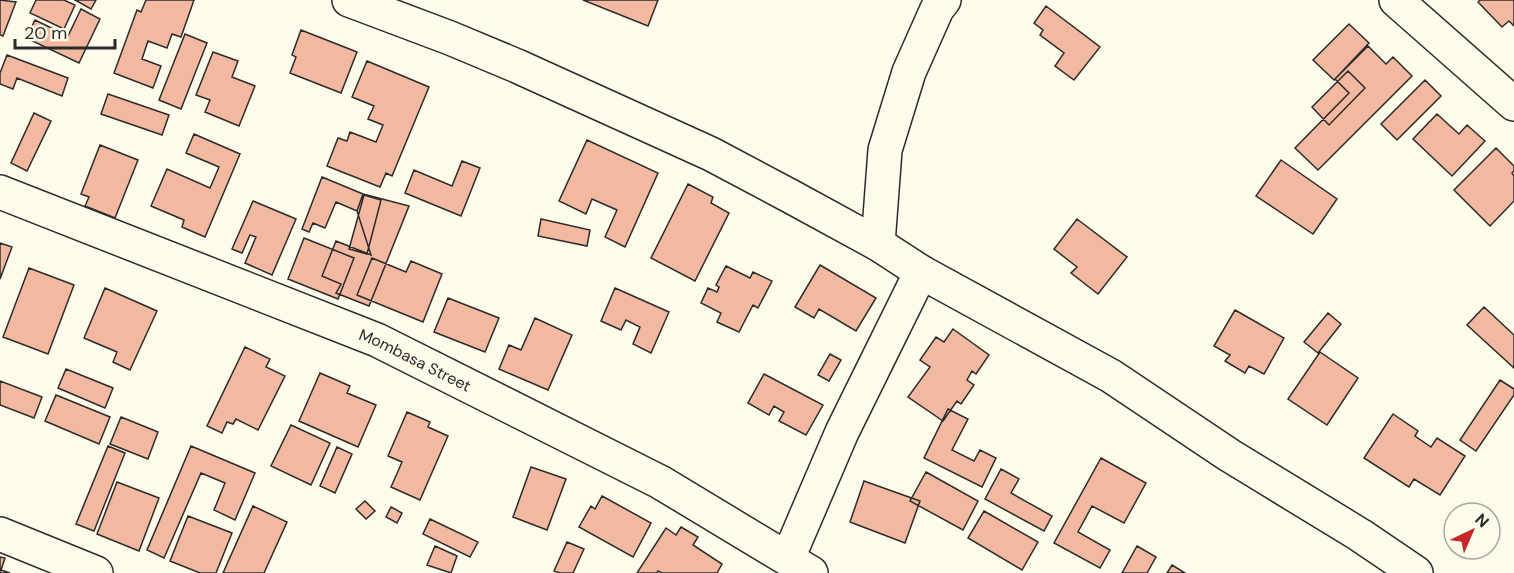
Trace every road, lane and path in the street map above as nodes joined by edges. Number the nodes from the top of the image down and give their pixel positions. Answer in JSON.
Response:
{"nodes":[{"id":1,"x":349,"y":0,"type":"edge"},
{"id":2,"x":944,"y":0,"type":"edge"},
{"id":3,"x":1396,"y":0,"type":"edge"},
{"id":4,"x":1514,"y":104,"type":"edge"},
{"id":5,"x":0,"y":192,"type":"edge"},
{"id":6,"x":878,"y":244,"type":"junction"},
{"id":7,"x":921,"y":272,"type":"junction"},
{"id":8,"x":0,"y":534,"type":"edge"},
{"id":9,"x":800,"y":566,"type":"edge"},
{"id":10,"x":96,"y":573,"type":"edge"},
{"id":11,"x":1416,"y":573,"type":"edge"}],
"edges":[{"from":1,"to":6,"type":"street"},
{"from":2,"to":6,"type":"street"},
{"from":3,"to":4,"type":"street"},
{"from":5,"to":9,"type":"street","name":"Mombasa Street"},
{"from":6,"to":7,"type":"street"},
{"from":7,"to":9,"type":"street"},
{"from":7,"to":11,"type":"street"},
{"from":8,"to":10,"type":"street"}]}
